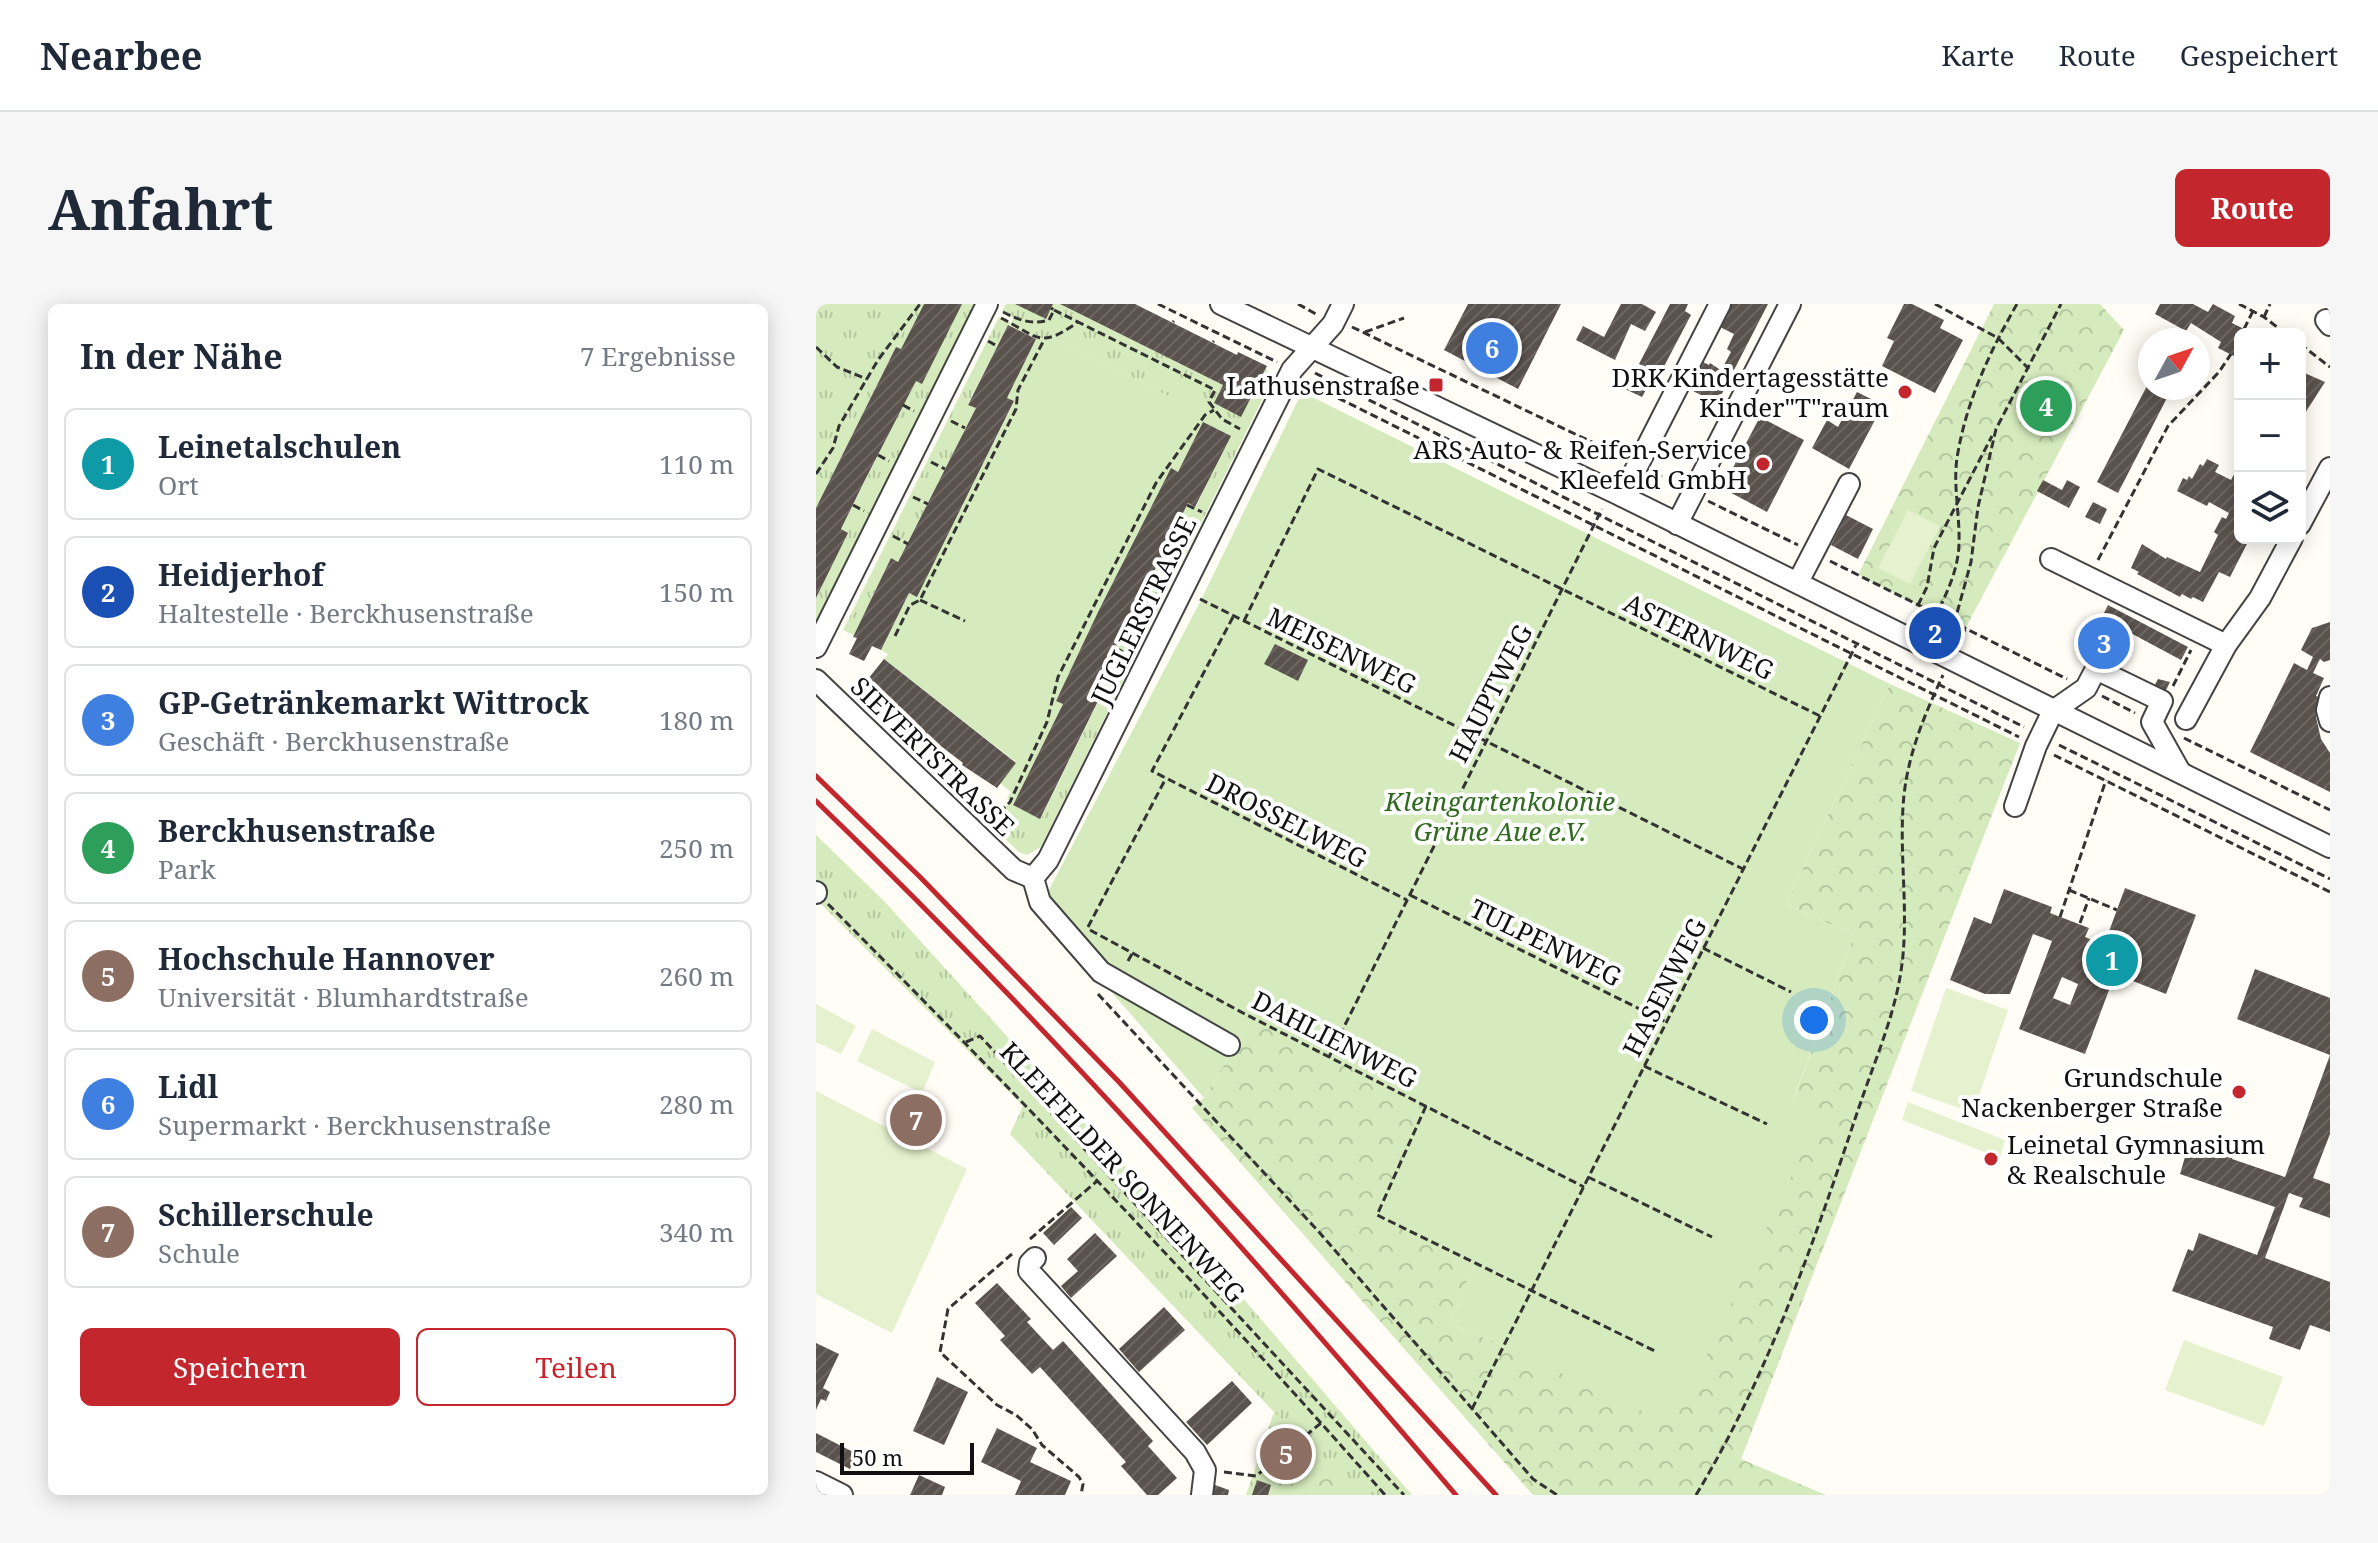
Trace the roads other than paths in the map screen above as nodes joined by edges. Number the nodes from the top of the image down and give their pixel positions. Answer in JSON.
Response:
{"nodes":[{"id":1,"x":1221,"y":304,"type":"edge"},
{"id":2,"x":1343,"y":304,"type":"edge"},
{"id":3,"x":1720,"y":304,"type":"edge"},
{"id":4,"x":1790,"y":304,"type":"edge"},
{"id":5,"x":991,"y":308,"type":"edge"},
{"id":6,"x":1311,"y":349,"type":"junction"},
{"id":7,"x":2330,"y":468,"type":"edge"},
{"id":8,"x":1849,"y":484,"type":"dead end"},
{"id":9,"x":2325,"y":490,"type":"edge"},
{"id":10,"x":1622,"y":496,"type":"junction"},
{"id":11,"x":2306,"y":516,"type":"edge"},
{"id":12,"x":1677,"y":524,"type":"junction"},
{"id":13,"x":2289,"y":544,"type":"edge"},
{"id":14,"x":2051,"y":559,"type":"dead end"},
{"id":15,"x":1798,"y":582,"type":"junction"},
{"id":16,"x":2226,"y":645,"type":"junction"},
{"id":17,"x":816,"y":647,"type":"edge"},
{"id":18,"x":816,"y":680,"type":"edge"},
{"id":19,"x":2330,"y":697,"type":"edge"},
{"id":20,"x":2053,"y":711,"type":"junction"},
{"id":21,"x":2330,"y":721,"type":"edge"},
{"id":22,"x":2183,"y":727,"type":"road end"},
{"id":23,"x":2179,"y":770,"type":"junction"},
{"id":24,"x":2015,"y":806,"type":"dead end"},
{"id":25,"x":2330,"y":847,"type":"edge"},
{"id":26,"x":1023,"y":874,"type":"junction"},
{"id":27,"x":1229,"y":1045,"type":"dead end"},
{"id":28,"x":1030,"y":1251,"type":"road end"},
{"id":29,"x":816,"y":1482,"type":"edge"},
{"id":30,"x":842,"y":1495,"type":"edge"},
{"id":31,"x":1202,"y":1495,"type":"edge"}],
"edges":[{"from":1,"to":6,"type":"street"},
{"from":2,"to":6,"type":"street"},
{"from":3,"to":10,"type":"street"},
{"from":4,"to":12,"type":"street"},
{"from":5,"to":17,"type":"street"},
{"from":6,"to":10,"type":"street"},
{"from":6,"to":26,"type":"street","name":"JUGLERSTRASSE"},
{"from":7,"to":9,"type":"street"},
{"from":8,"to":15,"type":"street"},
{"from":9,"to":11,"type":"street"},
{"from":10,"to":12,"type":"street"},
{"from":12,"to":15,"type":"street"},
{"from":13,"to":16,"type":"street"},
{"from":14,"to":16,"type":"street"},
{"from":15,"to":20,"type":"street"},
{"from":16,"to":22,"type":"street"},
{"from":18,"to":26,"type":"street","name":"SIEVERTSTRASSE"},
{"from":19,"to":21,"type":"street"},
{"from":20,"to":23,"type":"street"},
{"from":20,"to":23,"type":"street"},
{"from":20,"to":24,"type":"street"},
{"from":23,"to":25,"type":"street"},
{"from":26,"to":27,"type":"street"},
{"from":28,"to":31,"type":"street"},
{"from":29,"to":30,"type":"street"}]}
